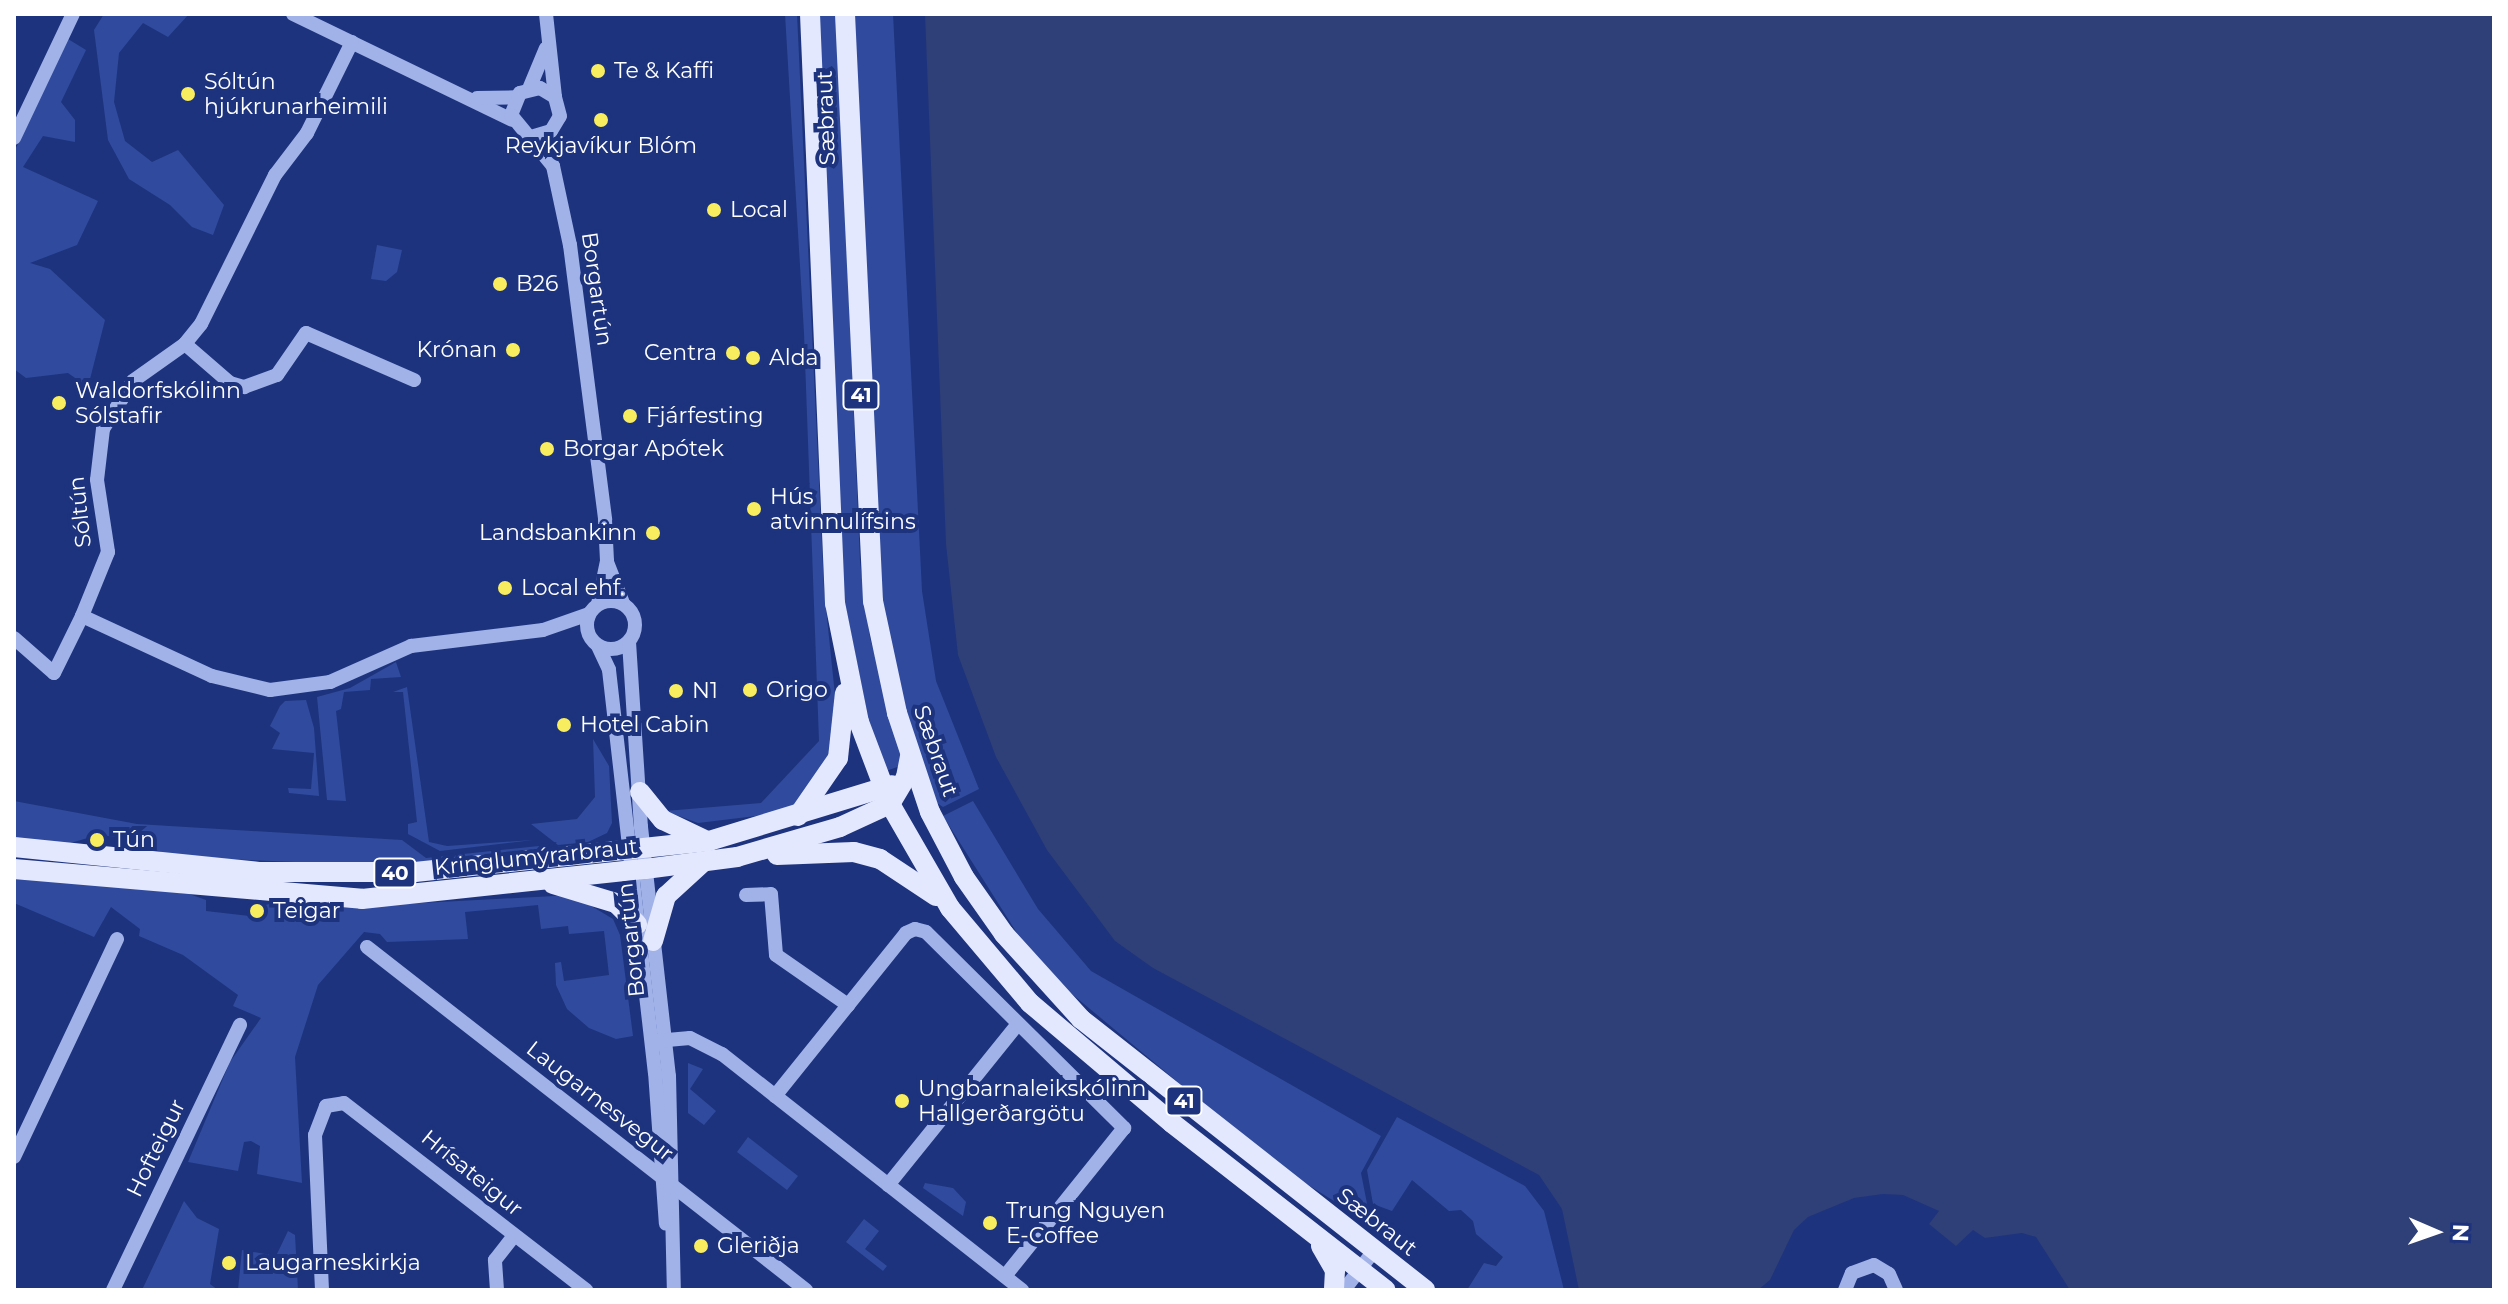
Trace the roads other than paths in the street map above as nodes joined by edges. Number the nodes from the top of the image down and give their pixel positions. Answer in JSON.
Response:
{"nodes":[{"id":1,"x":73,"y":14,"type":"edge"},
{"id":2,"x":293,"y":14,"type":"edge"},
{"id":3,"x":546,"y":14,"type":"edge"},
{"id":4,"x":810,"y":14,"type":"edge"},
{"id":5,"x":845,"y":14,"type":"edge"},
{"id":6,"x":352,"y":42,"type":"junction"},
{"id":7,"x":547,"y":43,"type":"junction"},
{"id":8,"x":522,"y":93,"type":"junction"},
{"id":9,"x":555,"y":97,"type":"junction"},
{"id":10,"x":472,"y":98,"type":"junction"},
{"id":11,"x":512,"y":120,"type":"junction"},
{"id":12,"x":555,"y":127,"type":"junction"},
{"id":13,"x":531,"y":137,"type":"junction"},
{"id":14,"x":14,"y":138,"type":"edge"},
{"id":15,"x":553,"y":166,"type":"junction"},
{"id":16,"x":185,"y":344,"type":"junction"},
{"id":17,"x":414,"y":380,"type":"dead end"},
{"id":18,"x":607,"y":561,"type":"junction"},
{"id":19,"x":623,"y":603,"type":"junction"},
{"id":20,"x":594,"y":609,"type":"junction"},
{"id":21,"x":82,"y":616,"type":"junction"},
{"id":22,"x":543,"y":630,"type":"junction"},
{"id":23,"x":14,"y":638,"type":"edge"},
{"id":24,"x":629,"y":642,"type":"junction"},
{"id":25,"x":595,"y":643,"type":"junction"},
{"id":26,"x":845,"y":665,"type":"junction"},
{"id":27,"x":910,"y":756,"type":"junction"},
{"id":28,"x":640,"y":792,"type":"junction"},
{"id":29,"x":891,"y":792,"type":"junction"},
{"id":30,"x":930,"y":812,"type":"junction"},
{"id":31,"x":796,"y":818,"type":"junction"},
{"id":32,"x":14,"y":847,"type":"edge"},
{"id":33,"x":707,"y":851,"type":"junction"},
{"id":34,"x":737,"y":857,"type":"junction"},
{"id":35,"x":635,"y":858,"type":"junction"},
{"id":36,"x":14,"y":869,"type":"edge"},
{"id":37,"x":533,"y":880,"type":"junction"},
{"id":38,"x":419,"y":894,"type":"junction"},
{"id":39,"x":746,"y":895,"type":"dead end"},
{"id":40,"x":950,"y":908,"type":"junction"},
{"id":41,"x":637,"y":924,"type":"junction"},
{"id":42,"x":117,"y":939,"type":"dead end"},
{"id":43,"x":653,"y":941,"type":"junction"},
{"id":44,"x":367,"y":947,"type":"dead end"},
{"id":45,"x":848,"y":1005,"type":"junction"},
{"id":46,"x":240,"y":1025,"type":"dead end"},
{"id":47,"x":1017,"y":1025,"type":"junction"},
{"id":48,"x":657,"y":1040,"type":"junction"},
{"id":49,"x":775,"y":1096,"type":"junction"},
{"id":50,"x":14,"y":1157,"type":"edge"},
{"id":51,"x":667,"y":1181,"type":"junction"},
{"id":52,"x":888,"y":1185,"type":"junction"},
{"id":53,"x":710,"y":1214,"type":"junction"},
{"id":54,"x":675,"y":1226,"type":"junction"},
{"id":55,"x":1309,"y":1230,"type":"junction"},
{"id":56,"x":514,"y":1236,"type":"junction"},
{"id":57,"x":1379,"y":1254,"type":"junction"},
{"id":58,"x":1005,"y":1276,"type":"junction"},
{"id":59,"x":1359,"y":1280,"type":"edge"},
{"id":60,"x":1384,"y":1289,"type":"edge"},
{"id":61,"x":113,"y":1290,"type":"edge"},
{"id":62,"x":322,"y":1290,"type":"edge"},
{"id":63,"x":497,"y":1290,"type":"edge"},
{"id":64,"x":586,"y":1290,"type":"edge"},
{"id":65,"x":672,"y":1290,"type":"edge"},
{"id":66,"x":806,"y":1290,"type":"edge"},
{"id":67,"x":1022,"y":1290,"type":"edge"},
{"id":68,"x":1334,"y":1290,"type":"edge"},
{"id":69,"x":1344,"y":1290,"type":"edge"},
{"id":70,"x":1425,"y":1290,"type":"edge"},
{"id":71,"x":1845,"y":1290,"type":"edge"},
{"id":72,"x":1896,"y":1290,"type":"edge"}],
"edges":[{"from":1,"to":14,"type":"street"},
{"from":2,"to":6,"type":"street"},
{"from":3,"to":7,"type":"street","name":"Borgartún"},
{"from":4,"to":26,"type":"main road","name":"Sæbraut","number":"41"},
{"from":5,"to":27,"type":"main road","name":"Sæbraut","number":"41"},
{"from":6,"to":10,"type":"street"},
{"from":6,"to":16,"type":"street","name":"Sóltún"},
{"from":7,"to":8,"type":"street","name":"Borgartún"},
{"from":7,"to":9,"type":"street","name":"Borgartún"},
{"from":8,"to":9,"type":"street"},
{"from":8,"to":10,"type":"street"},
{"from":8,"to":11,"type":"street","name":"Borgartún"},
{"from":9,"to":12,"type":"street","name":"Borgartún"},
{"from":10,"to":11,"type":"street"},
{"from":11,"to":13,"type":"street","name":"Borgartún"},
{"from":12,"to":13,"type":"street"},
{"from":12,"to":15,"type":"street","name":"Borgartún"},
{"from":13,"to":15,"type":"street","name":"Borgartún"},
{"from":15,"to":18,"type":"street","name":"Borgartún"},
{"from":16,"to":17,"type":"street"},
{"from":16,"to":21,"type":"street","name":"Sóltún"},
{"from":18,"to":19,"type":"street","name":"Borgartún"},
{"from":18,"to":20,"type":"street","name":"Borgartún"},
{"from":19,"to":20,"type":"street"},
{"from":19,"to":24,"type":"street","name":"Borgartún"},
{"from":20,"to":22,"type":"street"},
{"from":20,"to":25,"type":"street","name":"Borgartún"},
{"from":21,"to":22,"type":"street"},
{"from":21,"to":23,"type":"street","name":"Sóltún"},
{"from":22,"to":25,"type":"street"},
{"from":24,"to":25,"type":"street"},
{"from":24,"to":28,"type":"street","name":"Borgartún"},
{"from":25,"to":35,"type":"street","name":"Borgartún"},
{"from":26,"to":29,"type":"main road","name":"Sæbraut","number":"41"},
{"from":26,"to":31,"type":"main road"},
{"from":27,"to":29,"type":"main road"},
{"from":27,"to":30,"type":"main road","name":"Sæbraut","number":"41"},
{"from":28,"to":33,"type":"main road"},
{"from":28,"to":35,"type":"street","name":"Borgartún"},
{"from":29,"to":30,"type":"main road"},
{"from":29,"to":31,"type":"main road","name":"Kringlumýrarbraut","number":"40"},
{"from":29,"to":34,"type":"main road","name":"Kringlumýrarbraut","number":"40"},
{"from":29,"to":40,"type":"main road","name":"Sæbraut","number":"41"},
{"from":30,"to":57,"type":"main road","name":"Sæbraut","number":"41"},
{"from":31,"to":33,"type":"main road","name":"Kringlumýrarbraut","number":"40"},
{"from":32,"to":35,"type":"main road","name":"Kringlumýrarbraut","number":"40"},
{"from":33,"to":34,"type":"main road","name":"Kringlumýrarbraut","number":"40"},
{"from":33,"to":35,"type":"main road","name":"Kringlumýrarbraut","number":"40"},
{"from":33,"to":43,"type":"main road"},
{"from":34,"to":40,"type":"main road"},
{"from":35,"to":37,"type":"main road","name":"Kringlumýrarbraut","number":"40"},
{"from":35,"to":38,"type":"main road"},
{"from":35,"to":41,"type":"street","name":"Borgartún"},
{"from":35,"to":43,"type":"street","name":"Borgartún"},
{"from":36,"to":38,"type":"main road","name":"Kringlumýrarbraut","number":"40"},
{"from":37,"to":38,"type":"main road","name":"Kringlumýrarbraut","number":"40"},
{"from":37,"to":41,"type":"main road"},
{"from":39,"to":45,"type":"street"},
{"from":40,"to":55,"type":"main road","name":"Sæbraut","number":"41"},
{"from":41,"to":48,"type":"street","name":"Borgartún"},
{"from":42,"to":50,"type":"street"},
{"from":43,"to":48,"type":"street","name":"Borgartún"},
{"from":44,"to":51,"type":"street","name":"Laugarnesvegur"},
{"from":45,"to":47,"type":"street"},
{"from":45,"to":49,"type":"street"},
{"from":46,"to":61,"type":"street","name":"Hofteigur"},
{"from":47,"to":52,"type":"street"},
{"from":47,"to":58,"type":"street"},
{"from":48,"to":49,"type":"street"},
{"from":48,"to":51,"type":"street","name":"Borgartún"},
{"from":49,"to":52,"type":"street"},
{"from":51,"to":53,"type":"street","name":"Laugarnesvegur"},
{"from":51,"to":54,"type":"street"},
{"from":51,"to":65,"type":"street"},
{"from":52,"to":58,"type":"street"},
{"from":53,"to":54,"type":"street"},
{"from":53,"to":66,"type":"street","name":"Laugarnesvegur"},
{"from":54,"to":65,"type":"street"},
{"from":55,"to":59,"type":"main road","name":"Sæbraut","number":"41"},
{"from":55,"to":68,"type":"main road"},
{"from":56,"to":62,"type":"street","name":"Hrísateigur"},
{"from":56,"to":63,"type":"street"},
{"from":56,"to":64,"type":"street","name":"Hrísateigur"},
{"from":57,"to":59,"type":"street"},
{"from":57,"to":70,"type":"main road","name":"Sæbraut","number":"41"},
{"from":58,"to":67,"type":"street"},
{"from":59,"to":60,"type":"main road"},
{"from":59,"to":69,"type":"street"},
{"from":71,"to":72,"type":"street"}]}
